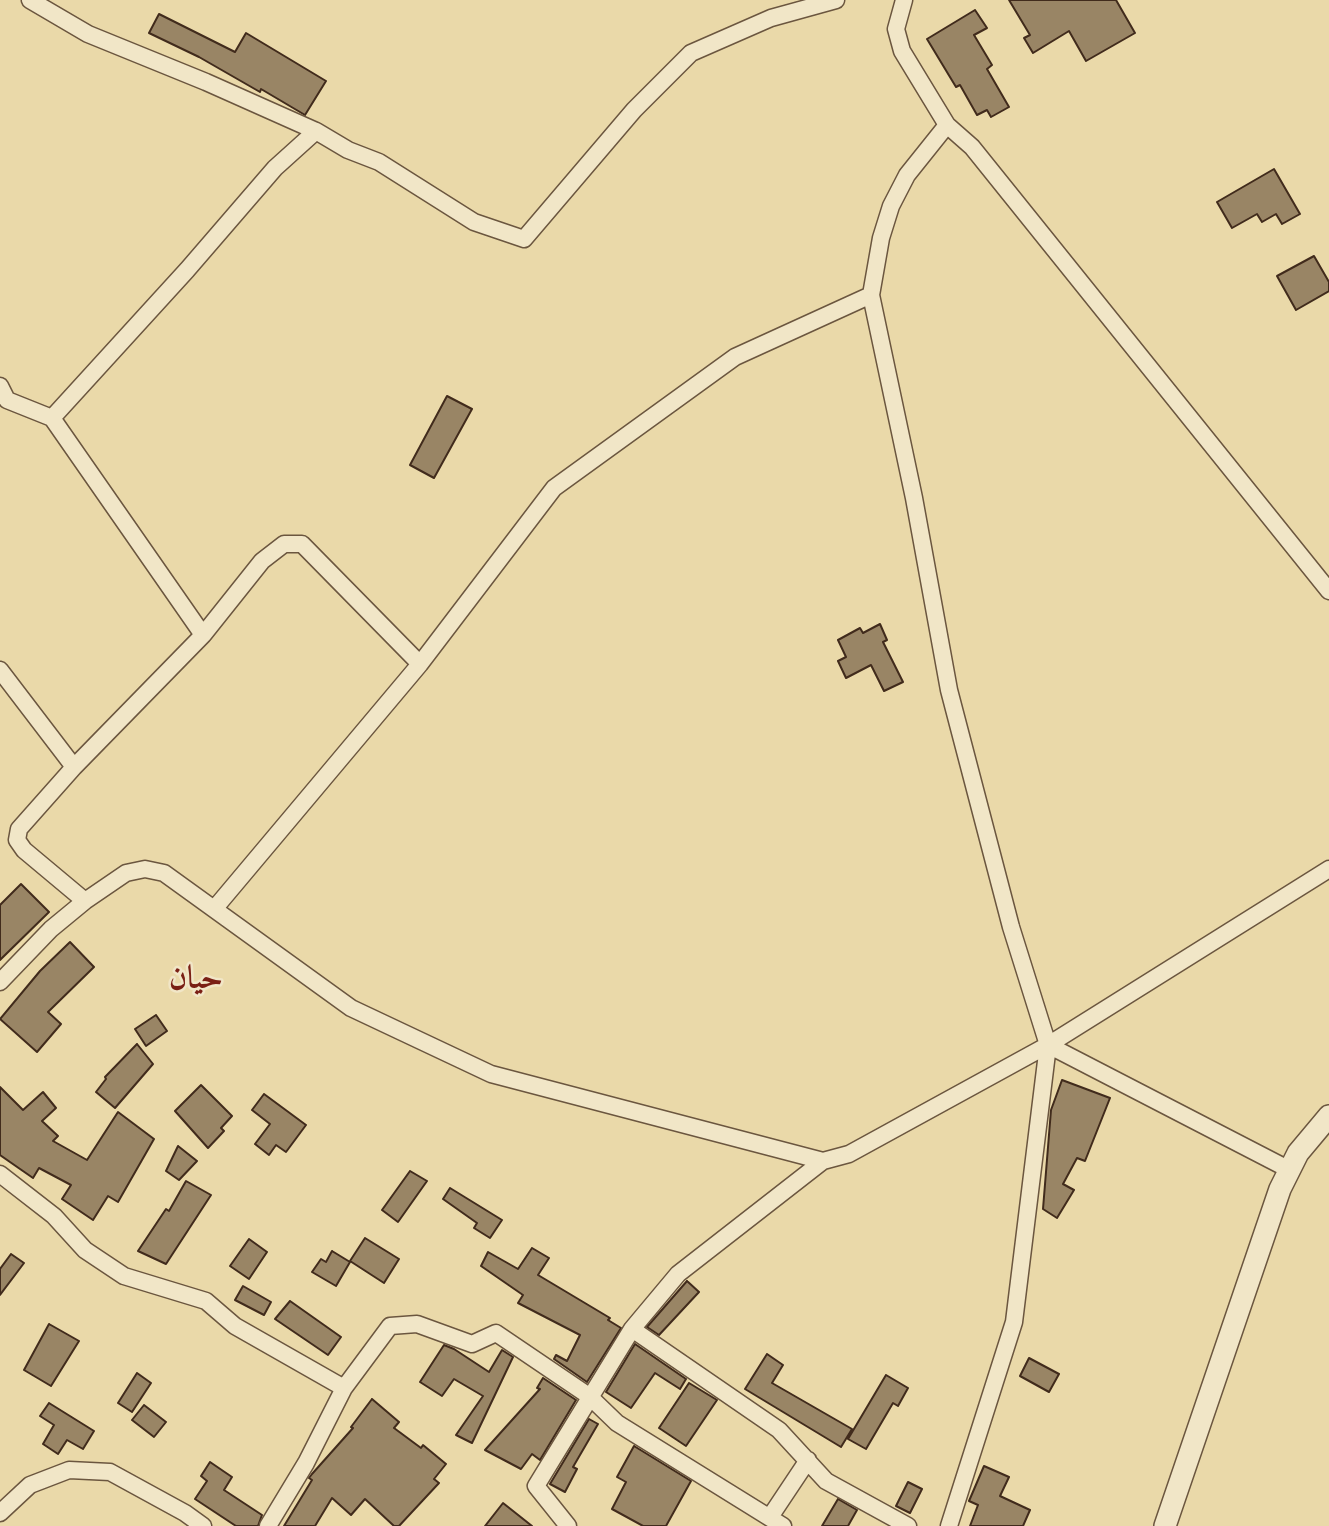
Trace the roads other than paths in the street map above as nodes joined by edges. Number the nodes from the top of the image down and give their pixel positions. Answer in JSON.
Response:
{"nodes":[{"id":1,"x":30,"y":0,"type":"edge"},
{"id":2,"x":836,"y":0,"type":"edge"},
{"id":3,"x":905,"y":1,"type":"edge"},
{"id":4,"x":947,"y":125,"type":"junction"},
{"id":5,"x":316,"y":131,"type":"junction"},
{"id":6,"x":871,"y":295,"type":"junction"},
{"id":7,"x":0,"y":386,"type":"edge"},
{"id":8,"x":52,"y":418,"type":"junction"},
{"id":9,"x":1329,"y":591,"type":"edge"},
{"id":10,"x":203,"y":635,"type":"junction"},
{"id":11,"x":420,"y":664,"type":"junction"},
{"id":12,"x":0,"y":670,"type":"edge"},
{"id":13,"x":74,"y":767,"type":"junction"},
{"id":14,"x":1329,"y":869,"type":"edge"},
{"id":15,"x":85,"y":901,"type":"junction"},
{"id":16,"x":215,"y":908,"type":"junction"},
{"id":17,"x":0,"y":982,"type":"edge"},
{"id":18,"x":1048,"y":1045,"type":"junction"},
{"id":19,"x":1329,"y":1116,"type":"edge"},
{"id":20,"x":823,"y":1161,"type":"junction"},
{"id":21,"x":1288,"y":1169,"type":"junction"},
{"id":22,"x":0,"y":1174,"type":"edge"},
{"id":23,"x":632,"y":1329,"type":"junction"},
{"id":24,"x":344,"y":1388,"type":"junction"},
{"id":25,"x":589,"y":1396,"type":"junction"},
{"id":26,"x":808,"y":1460,"type":"junction"},
{"id":27,"x":0,"y":1513,"type":"edge"},
{"id":28,"x":776,"y":1522,"type":"edge"},
{"id":29,"x":203,"y":1526,"type":"edge"},
{"id":30,"x":268,"y":1526,"type":"edge"},
{"id":31,"x":568,"y":1526,"type":"edge"},
{"id":32,"x":908,"y":1526,"type":"edge"},
{"id":33,"x":949,"y":1526,"type":"edge"},
{"id":34,"x":1165,"y":1526,"type":"edge"}],
"edges":[{"from":1,"to":5,"type":"street"},
{"from":2,"to":5,"type":"street"},
{"from":3,"to":4,"type":"street"},
{"from":4,"to":6,"type":"street"},
{"from":4,"to":9,"type":"street"},
{"from":5,"to":8,"type":"street"},
{"from":6,"to":11,"type":"street"},
{"from":6,"to":18,"type":"street"},
{"from":7,"to":8,"type":"street"},
{"from":8,"to":10,"type":"street"},
{"from":10,"to":11,"type":"street"},
{"from":10,"to":13,"type":"street"},
{"from":11,"to":16,"type":"street"},
{"from":12,"to":13,"type":"street"},
{"from":13,"to":15,"type":"street"},
{"from":14,"to":18,"type":"street"},
{"from":15,"to":16,"type":"street"},
{"from":15,"to":17,"type":"street"},
{"from":16,"to":20,"type":"street"},
{"from":18,"to":20,"type":"street"},
{"from":18,"to":21,"type":"street"},
{"from":18,"to":33,"type":"street"},
{"from":19,"to":21,"type":"street"},
{"from":20,"to":23,"type":"street"},
{"from":21,"to":34,"type":"street"},
{"from":22,"to":24,"type":"street"},
{"from":23,"to":25,"type":"street"},
{"from":23,"to":26,"type":"street"},
{"from":24,"to":25,"type":"street"},
{"from":24,"to":30,"type":"street"},
{"from":25,"to":28,"type":"street"},
{"from":25,"to":31,"type":"street"},
{"from":26,"to":28,"type":"street"},
{"from":26,"to":32,"type":"street"},
{"from":27,"to":29,"type":"street"}]}
